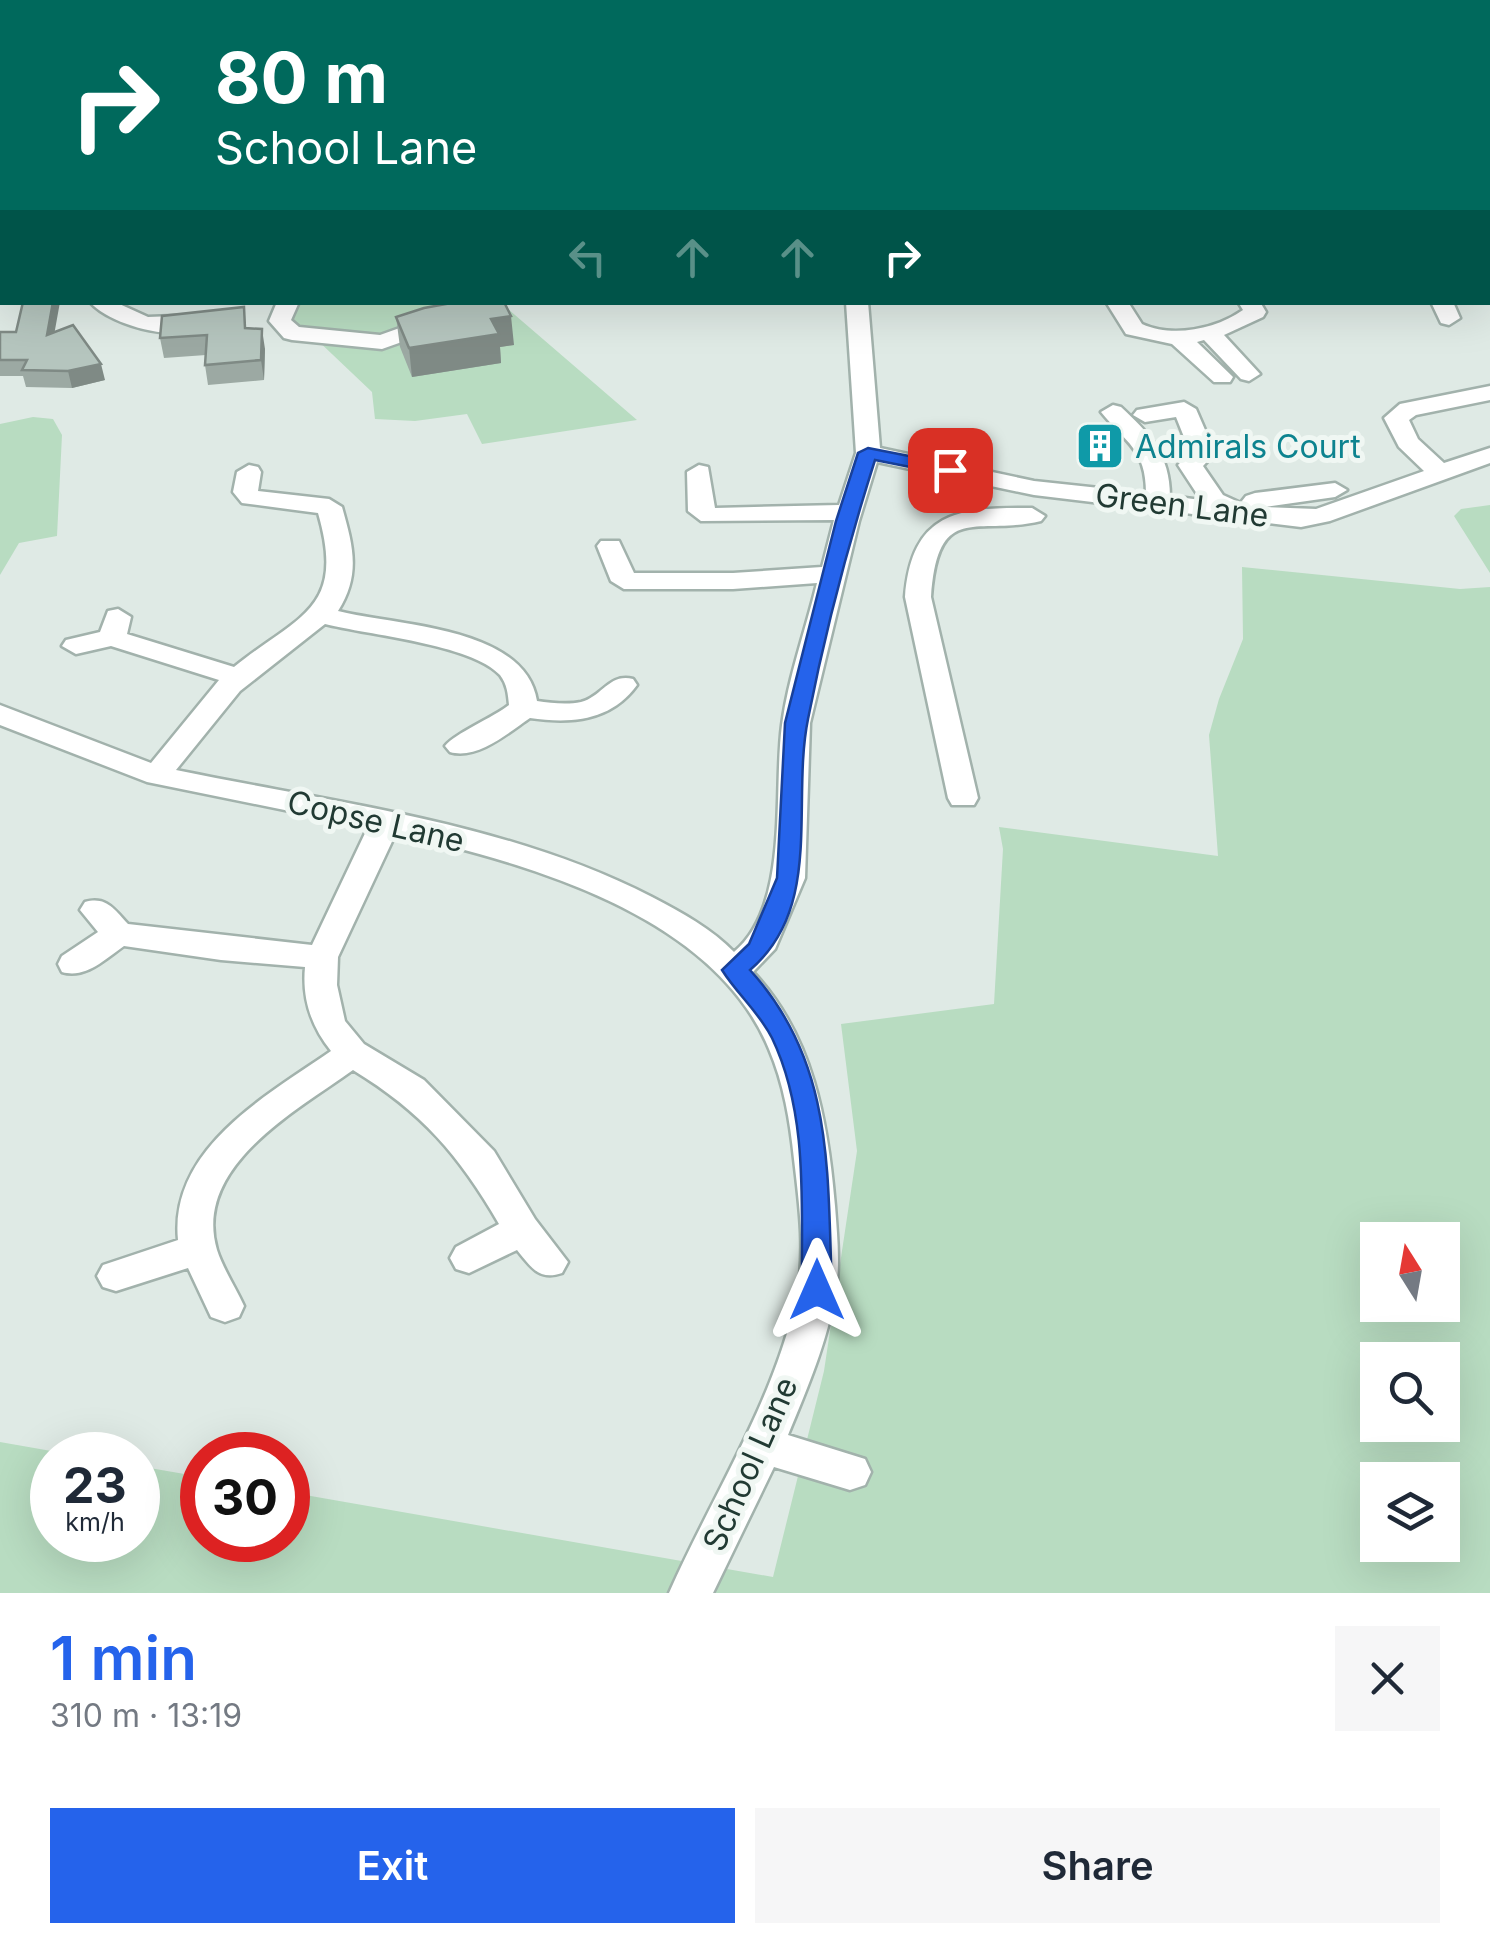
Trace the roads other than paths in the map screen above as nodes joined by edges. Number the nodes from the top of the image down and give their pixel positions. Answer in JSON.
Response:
{"nodes":[{"id":1,"x":104,"y":305,"type":"edge"},
{"id":2,"x":287,"y":305,"type":"edge"},
{"id":3,"x":857,"y":305,"type":"edge"},
{"id":4,"x":1120,"y":305,"type":"edge"},
{"id":5,"x":1250,"y":305,"type":"edge"},
{"id":6,"x":220,"y":321,"type":"edge"},
{"id":7,"x":422,"y":327,"type":"edge"},
{"id":8,"x":1208,"y":332,"type":"junction"},
{"id":9,"x":1177,"y":336,"type":"junction"},
{"id":10,"x":1249,"y":374,"type":"dead end"},
{"id":11,"x":1222,"y":377,"type":"dead end"},
{"id":12,"x":1490,"y":393,"type":"edge"},
{"id":13,"x":1113,"y":412,"type":"dead end"},
{"id":14,"x":1145,"y":415,"type":"dead end"},
{"id":15,"x":868,"y":453,"type":"junction"},
{"id":16,"x":1484,"y":464,"type":"edge"},
{"id":17,"x":249,"y":472,"type":"dead end"},
{"id":18,"x":699,"y":472,"type":"dead end"},
{"id":19,"x":1439,"y":472,"type":"junction"},
{"id":20,"x":1336,"y":490,"type":"dead end"},
{"id":21,"x":1158,"y":500,"type":"junction"},
{"id":22,"x":1037,"y":509,"type":"junction"},
{"id":23,"x":1234,"y":510,"type":"junction"},
{"id":24,"x":849,"y":512,"type":"junction"},
{"id":25,"x":610,"y":546,"type":"dead end"},
{"id":26,"x":833,"y":574,"type":"junction"},
{"id":27,"x":322,"y":615,"type":"junction"},
{"id":28,"x":76,"y":646,"type":"dead end"},
{"id":29,"x":239,"y":676,"type":"junction"},
{"id":30,"x":623,"y":685,"type":"dead end"},
{"id":31,"x":524,"y":708,"type":"junction"},
{"id":32,"x":0,"y":714,"type":"edge"},
{"id":33,"x":460,"y":746,"type":"dead end"},
{"id":34,"x":157,"y":775,"type":"junction"},
{"id":35,"x":963,"y":798,"type":"dead end"},
{"id":36,"x":386,"y":822,"type":"junction"},
{"id":37,"x":322,"y":957,"type":"junction"},
{"id":38,"x":74,"y":964,"type":"dead end"},
{"id":39,"x":735,"y":970,"type":"junction"},
{"id":40,"x":352,"y":1054,"type":"junction"},
{"id":41,"x":522,"y":1230,"type":"junction"},
{"id":42,"x":198,"y":1250,"type":"junction"},
{"id":43,"x":469,"y":1258,"type":"dead end"},
{"id":44,"x":549,"y":1262,"type":"dead end"},
{"id":45,"x":116,"y":1276,"type":"dead end"},
{"id":46,"x":225,"y":1306,"type":"dead end"},
{"id":47,"x":764,"y":1446,"type":"junction"},
{"id":48,"x":850,"y":1472,"type":"dead end"},
{"id":49,"x":691,"y":1593,"type":"edge"}],
"edges":[{"from":1,"to":6,"type":"street"},
{"from":2,"to":7,"type":"street"},
{"from":3,"to":15,"type":"street"},
{"from":4,"to":9,"type":"street"},
{"from":5,"to":8,"type":"street"},
{"from":8,"to":9,"type":"street"},
{"from":8,"to":10,"type":"street"},
{"from":9,"to":11,"type":"street"},
{"from":12,"to":19,"type":"street"},
{"from":13,"to":21,"type":"street"},
{"from":14,"to":23,"type":"street"},
{"from":15,"to":22,"type":"street","name":"Green Lane"},
{"from":15,"to":24,"type":"street"},
{"from":16,"to":19,"type":"street","name":"Green Lane"},
{"from":17,"to":27,"type":"street"},
{"from":18,"to":24,"type":"street"},
{"from":19,"to":23,"type":"street","name":"Green Lane"},
{"from":20,"to":23,"type":"street"},
{"from":21,"to":22,"type":"street","name":"Green Lane"},
{"from":21,"to":23,"type":"street","name":"Green Lane"},
{"from":22,"to":35,"type":"street"},
{"from":24,"to":26,"type":"street"},
{"from":25,"to":26,"type":"street"},
{"from":26,"to":39,"type":"street"},
{"from":27,"to":29,"type":"street"},
{"from":27,"to":31,"type":"street"},
{"from":28,"to":29,"type":"street"},
{"from":29,"to":34,"type":"street"},
{"from":30,"to":31,"type":"street"},
{"from":31,"to":33,"type":"street"},
{"from":32,"to":34,"type":"street","name":"Copse Lane"},
{"from":34,"to":36,"type":"street","name":"Copse Lane"},
{"from":36,"to":37,"type":"street"},
{"from":36,"to":39,"type":"street","name":"Copse Lane"},
{"from":37,"to":38,"type":"street"},
{"from":37,"to":40,"type":"street"},
{"from":39,"to":47,"type":"street","name":"School Lane"},
{"from":40,"to":41,"type":"street"},
{"from":40,"to":42,"type":"street"},
{"from":41,"to":43,"type":"street"},
{"from":41,"to":44,"type":"street"},
{"from":42,"to":45,"type":"street"},
{"from":42,"to":46,"type":"street"},
{"from":47,"to":48,"type":"street"},
{"from":47,"to":49,"type":"street","name":"School Lane"}]}
